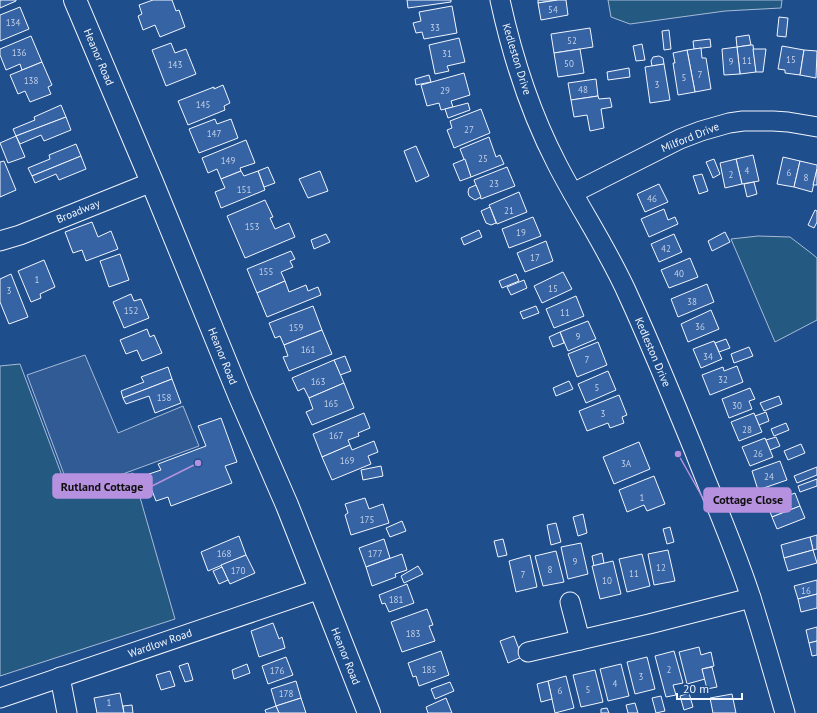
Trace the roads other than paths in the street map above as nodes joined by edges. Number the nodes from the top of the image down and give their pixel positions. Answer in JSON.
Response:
{"nodes":[{"id":1,"x":75,"y":0,"type":"edge"},
{"id":2,"x":500,"y":0,"type":"edge"},
{"id":3,"x":817,"y":127,"type":"edge"},
{"id":4,"x":152,"y":182,"type":"junction"},
{"id":5,"x":573,"y":193,"type":"junction"},
{"id":6,"x":2,"y":236,"type":"edge"},
{"id":7,"x":320,"y":589,"type":"junction"},
{"id":8,"x":750,"y":598,"type":"junction"},
{"id":9,"x":570,"y":602,"type":"dead end"},
{"id":10,"x":580,"y":640,"type":"junction"},
{"id":11,"x":528,"y":652,"type":"dead end"},
{"id":12,"x":60,"y":677,"type":"junction"},
{"id":13,"x":0,"y":698,"type":"edge"},
{"id":14,"x":67,"y":713,"type":"edge"},
{"id":15,"x":369,"y":713,"type":"edge"},
{"id":16,"x":785,"y":713,"type":"edge"}],
"edges":[{"from":1,"to":4,"type":"main road","name":"Heanor Road"},
{"from":2,"to":5,"type":"street","name":"Kedleston Drive"},
{"from":3,"to":5,"type":"street","name":"Milford Drive"},
{"from":4,"to":6,"type":"street","name":"Broadway"},
{"from":4,"to":7,"type":"main road","name":"Heanor Road"},
{"from":5,"to":8,"type":"street","name":"Kedleston Drive"},
{"from":7,"to":12,"type":"street","name":"Wardlow Road"},
{"from":7,"to":15,"type":"main road","name":"Heanor Road"},
{"from":8,"to":10,"type":"street"},
{"from":8,"to":16,"type":"street","name":"Kedleston Drive"},
{"from":9,"to":10,"type":"street"},
{"from":10,"to":11,"type":"street"},
{"from":12,"to":13,"type":"street","name":"Wardlow Road"},
{"from":12,"to":14,"type":"street"}]}
